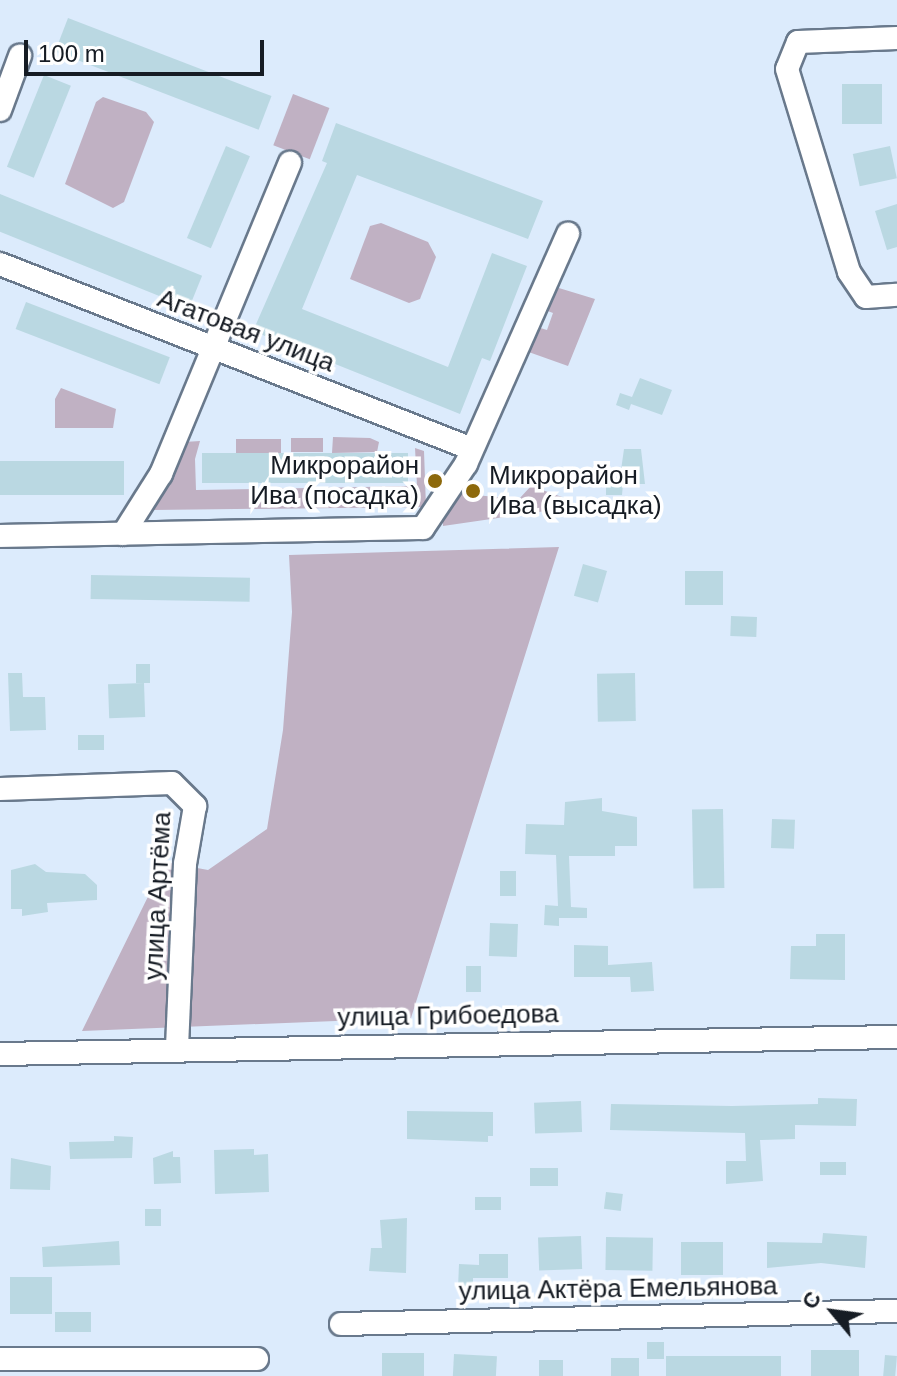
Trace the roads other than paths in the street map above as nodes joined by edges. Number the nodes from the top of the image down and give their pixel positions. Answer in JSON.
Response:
{"nodes":[{"id":1,"x":897,"y":38,"type":"edge"},
{"id":2,"x":20,"y":56,"type":"dead end"},
{"id":3,"x":0,"y":110,"type":"edge"},
{"id":4,"x":290,"y":163,"type":"dead end"},
{"id":5,"x":568,"y":234,"type":"dead end"},
{"id":6,"x":0,"y":264,"type":"edge"},
{"id":7,"x":897,"y":295,"type":"edge"},
{"id":8,"x":212,"y":349,"type":"junction"},
{"id":9,"x":472,"y":449,"type":"junction"},
{"id":10,"x":123,"y":534,"type":"junction"},
{"id":11,"x":0,"y":536,"type":"edge"},
{"id":12,"x":0,"y":789,"type":"edge"},
{"id":13,"x":897,"y":1037,"type":"edge"},
{"id":14,"x":177,"y":1049,"type":"junction"},
{"id":15,"x":0,"y":1054,"type":"edge"},
{"id":16,"x":897,"y":1311,"type":"edge"},
{"id":17,"x":341,"y":1324,"type":"dead end"},
{"id":18,"x":0,"y":1359,"type":"edge"},
{"id":19,"x":257,"y":1359,"type":"dead end"}],
"edges":[{"from":1,"to":7,"type":"street"},
{"from":2,"to":3,"type":"street"},
{"from":4,"to":8,"type":"street"},
{"from":5,"to":9,"type":"street"},
{"from":6,"to":8,"type":"street","name":"Агатовая улица"},
{"from":8,"to":9,"type":"street","name":"Агатовая улица"},
{"from":8,"to":10,"type":"street"},
{"from":9,"to":10,"type":"street"},
{"from":10,"to":11,"type":"street"},
{"from":12,"to":14,"type":"street","name":"улица Артёма"},
{"from":13,"to":14,"type":"street","name":"улица Грибоедова"},
{"from":14,"to":15,"type":"street","name":"улица Грибоедова"},
{"from":16,"to":17,"type":"street","name":"улица Актёра Емельянова"},
{"from":18,"to":19,"type":"street"}]}
